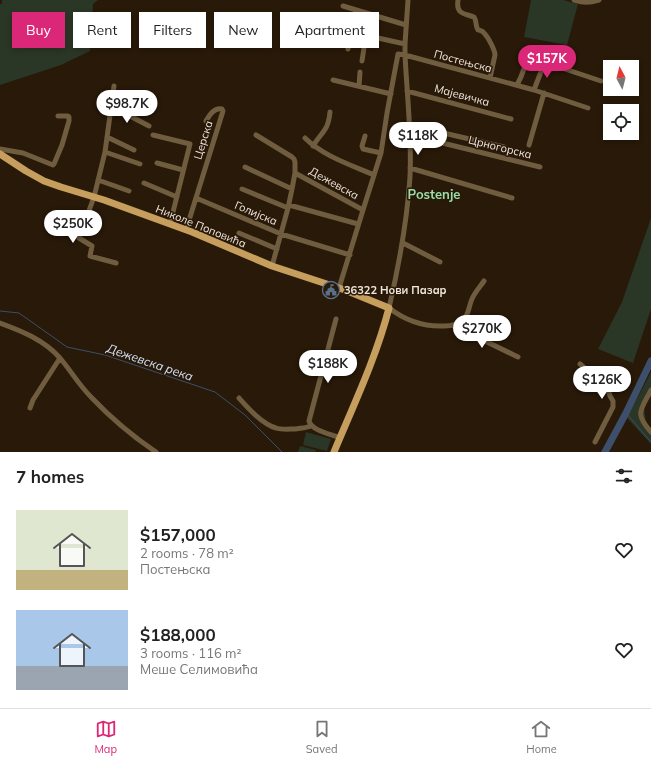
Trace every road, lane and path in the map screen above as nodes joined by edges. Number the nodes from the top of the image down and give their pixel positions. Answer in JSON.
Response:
{"nodes":[{"id":1,"x":408,"y":0,"type":"edge"},
{"id":2,"x":458,"y":0,"type":"edge"},
{"id":3,"x":574,"y":0,"type":"edge"},
{"id":4,"x":600,"y":0,"type":"edge"},
{"id":5,"x":342,"y":6,"type":"dead end"},
{"id":6,"x":406,"y":25,"type":"junction"},
{"id":7,"x":379,"y":38,"type":"edge"},
{"id":8,"x":404,"y":44,"type":"junction"},
{"id":9,"x":364,"y":48,"type":"edge"},
{"id":10,"x":529,"y":48,"type":"dead end"},
{"id":11,"x":405,"y":55,"type":"junction"},
{"id":12,"x":546,"y":56,"type":"dead end"},
{"id":13,"x":362,"y":61,"type":"dead end"},
{"id":14,"x":544,"y":62,"type":"junction"},
{"id":15,"x":360,"y":72,"type":"dead end"},
{"id":16,"x":490,"y":78,"type":"junction"},
{"id":17,"x":333,"y":80,"type":"dead end"},
{"id":18,"x":600,"y":81,"type":"dead end"},
{"id":19,"x":517,"y":85,"type":"junction"},
{"id":20,"x":114,"y":86,"type":"dead end"},
{"id":21,"x":359,"y":86,"type":"junction"},
{"id":22,"x":534,"y":90,"type":"junction"},
{"id":23,"x":407,"y":91,"type":"junction"},
{"id":24,"x":544,"y":93,"type":"junction"},
{"id":25,"x":391,"y":94,"type":"junction"},
{"id":26,"x":588,"y":108,"type":"dead end"},
{"id":27,"x":111,"y":109,"type":"junction"},
{"id":28,"x":330,"y":112,"type":"dead end"},
{"id":29,"x":58,"y":116,"type":"dead end"},
{"id":30,"x":512,"y":119,"type":"dead end"},
{"id":31,"x":206,"y":121,"type":"dead end"},
{"id":32,"x":409,"y":125,"type":"junction"},
{"id":33,"x":149,"y":126,"type":"dead end"},
{"id":34,"x":153,"y":135,"type":"dead end"},
{"id":35,"x":256,"y":135,"type":"dead end"},
{"id":36,"x":365,"y":136,"type":"dead end"},
{"id":37,"x":410,"y":136,"type":"junction"},
{"id":38,"x":107,"y":137,"type":"junction"},
{"id":39,"x":305,"y":138,"type":"dead end"},
{"id":40,"x":528,"y":144,"type":"dead end"},
{"id":41,"x":313,"y":146,"type":"junction"},
{"id":42,"x":504,"y":147,"type":"dead end"},
{"id":43,"x":0,"y":149,"type":"edge"},
{"id":44,"x":134,"y":150,"type":"dead end"},
{"id":45,"x":105,"y":152,"type":"junction"},
{"id":46,"x":381,"y":153,"type":"junction"},
{"id":47,"x":0,"y":154,"type":"edge"},
{"id":48,"x":157,"y":163,"type":"dead end"},
{"id":49,"x":140,"y":164,"type":"dead end"},
{"id":50,"x":245,"y":167,"type":"dead end"},
{"id":51,"x":540,"y":167,"type":"dead end"},
{"id":52,"x":410,"y":168,"type":"junction"},
{"id":53,"x":183,"y":170,"type":"junction"},
{"id":54,"x":295,"y":172,"type":"junction"},
{"id":55,"x":374,"y":175,"type":"junction"},
{"id":56,"x":98,"y":180,"type":"junction"},
{"id":57,"x":144,"y":183,"type":"dead end"},
{"id":58,"x":292,"y":188,"type":"junction"},
{"id":59,"x":242,"y":189,"type":"dead end"},
{"id":60,"x":130,"y":191,"type":"dead end"},
{"id":61,"x":94,"y":197,"type":"junction"},
{"id":62,"x":177,"y":197,"type":"junction"},
{"id":63,"x":196,"y":198,"type":"junction"},
{"id":64,"x":512,"y":198,"type":"dead end"},
{"id":65,"x":288,"y":207,"type":"junction"},
{"id":66,"x":363,"y":210,"type":"junction"},
{"id":67,"x":170,"y":224,"type":"junction"},
{"id":68,"x":358,"y":224,"type":"junction"},
{"id":69,"x":186,"y":230,"type":"junction"},
{"id":70,"x":238,"y":233,"type":"dead end"},
{"id":71,"x":281,"y":234,"type":"junction"},
{"id":72,"x":403,"y":243,"type":"junction"},
{"id":73,"x":277,"y":249,"type":"junction"},
{"id":74,"x":350,"y":255,"type":"junction"},
{"id":75,"x":440,"y":262,"type":"dead end"},
{"id":76,"x":116,"y":264,"type":"dead end"},
{"id":77,"x":272,"y":266,"type":"junction"},
{"id":78,"x":484,"y":281,"type":"dead end"},
{"id":79,"x":339,"y":288,"type":"junction"},
{"id":80,"x":389,"y":308,"type":"junction"},
{"id":81,"x":336,"y":319,"type":"dead end"},
{"id":82,"x":0,"y":323,"type":"edge"},
{"id":83,"x":452,"y":325,"type":"junction"},
{"id":84,"x":518,"y":357,"type":"dead end"},
{"id":85,"x":60,"y":358,"type":"junction"},
{"id":86,"x":580,"y":364,"type":"dead end"},
{"id":87,"x":651,"y":390,"type":"edge"},
{"id":88,"x":239,"y":398,"type":"dead end"},
{"id":89,"x":30,"y":408,"type":"dead end"},
{"id":90,"x":311,"y":426,"type":"junction"},
{"id":91,"x":651,"y":432,"type":"edge"},
{"id":92,"x":340,"y":438,"type":"junction"},
{"id":93,"x":595,"y":442,"type":"dead end"},
{"id":94,"x":156,"y":452,"type":"edge"},
{"id":95,"x":334,"y":452,"type":"edge"}],
"edges":[{"from":1,"to":6,"type":"street"},
{"from":2,"to":16,"type":"street"},
{"from":3,"to":4,"type":"street"},
{"from":5,"to":6,"type":"street"},
{"from":6,"to":8,"type":"street"},
{"from":7,"to":8,"type":"street"},
{"from":8,"to":11,"type":"street"},
{"from":9,"to":13,"type":"street"},
{"from":10,"to":19,"type":"street"},
{"from":11,"to":16,"type":"street","name":"Постењска"},
{"from":11,"to":23,"type":"street"},
{"from":11,"to":25,"type":"street","name":"Дежевска"},
{"from":12,"to":14,"type":"street"},
{"from":14,"to":18,"type":"street"},
{"from":14,"to":22,"type":"street"},
{"from":15,"to":21,"type":"street"},
{"from":16,"to":19,"type":"street","name":"Постењска"},
{"from":17,"to":21,"type":"street"},
{"from":19,"to":22,"type":"street","name":"Постењска"},
{"from":20,"to":27,"type":"street"},
{"from":21,"to":25,"type":"street"},
{"from":22,"to":24,"type":"street","name":"Постењска"},
{"from":23,"to":30,"type":"street","name":"Мајевичка"},
{"from":23,"to":32,"type":"street"},
{"from":24,"to":26,"type":"street","name":"Постењска"},
{"from":24,"to":40,"type":"street"},
{"from":25,"to":46,"type":"street","name":"Дежевска"},
{"from":27,"to":33,"type":"street"},
{"from":27,"to":38,"type":"street"},
{"from":28,"to":41,"type":"street"},
{"from":29,"to":43,"type":"street"},
{"from":31,"to":63,"type":"street","name":"Церска"},
{"from":32,"to":37,"type":"street"},
{"from":32,"to":42,"type":"street"},
{"from":34,"to":53,"type":"street"},
{"from":35,"to":54,"type":"street"},
{"from":36,"to":46,"type":"street"},
{"from":37,"to":51,"type":"street","name":"Црногорска"},
{"from":37,"to":52,"type":"street"},
{"from":38,"to":44,"type":"street"},
{"from":38,"to":45,"type":"street"},
{"from":39,"to":41,"type":"street","name":"Дежевска"},
{"from":41,"to":55,"type":"street","name":"Дежевска"},
{"from":45,"to":49,"type":"street"},
{"from":45,"to":56,"type":"street"},
{"from":46,"to":55,"type":"street","name":"Дежевска"},
{"from":47,"to":61,"type":"main road","name":"Николе Поповића"},
{"from":48,"to":53,"type":"street"},
{"from":50,"to":58,"type":"street"},
{"from":52,"to":64,"type":"street"},
{"from":52,"to":72,"type":"street"},
{"from":53,"to":62,"type":"street"},
{"from":54,"to":58,"type":"street","name":"Голијска"},
{"from":54,"to":66,"type":"street","name":"Дежевска"},
{"from":55,"to":66,"type":"street","name":"Дежевска"},
{"from":56,"to":60,"type":"street"},
{"from":56,"to":61,"type":"street"},
{"from":57,"to":62,"type":"street"},
{"from":58,"to":65,"type":"street","name":"Голијска"},
{"from":59,"to":65,"type":"street","name":"Голијска"},
{"from":61,"to":67,"type":"main road","name":"Николе Поповића"},
{"from":61,"to":76,"type":"street"},
{"from":62,"to":67,"type":"street"},
{"from":63,"to":69,"type":"street","name":"Церска"},
{"from":63,"to":71,"type":"street","name":"Голијска"},
{"from":65,"to":68,"type":"street"},
{"from":65,"to":71,"type":"street","name":"Голијска"},
{"from":66,"to":68,"type":"street","name":"Дежевска"},
{"from":67,"to":69,"type":"main road","name":"Николе Поповића"},
{"from":68,"to":74,"type":"street","name":"Дежевска"},
{"from":69,"to":77,"type":"main road","name":"Николе Поповића"},
{"from":70,"to":73,"type":"street"},
{"from":71,"to":73,"type":"street","name":"Голијска"},
{"from":71,"to":74,"type":"street"},
{"from":72,"to":75,"type":"street"},
{"from":72,"to":80,"type":"street"},
{"from":73,"to":77,"type":"street","name":"Голијска"},
{"from":74,"to":79,"type":"street","name":"Дежевска"},
{"from":77,"to":79,"type":"main road","name":"Николе Поповића"},
{"from":78,"to":83,"type":"street"},
{"from":79,"to":80,"type":"main road","name":"Николе Поповића"},
{"from":80,"to":83,"type":"street"},
{"from":80,"to":92,"type":"main road"},
{"from":81,"to":90,"type":"street"},
{"from":82,"to":85,"type":"street"},
{"from":83,"to":84,"type":"street"},
{"from":85,"to":89,"type":"street"},
{"from":85,"to":94,"type":"street"},
{"from":86,"to":93,"type":"street"},
{"from":87,"to":91,"type":"street"},
{"from":88,"to":90,"type":"street"},
{"from":90,"to":92,"type":"street"},
{"from":92,"to":95,"type":"main road"}]}
